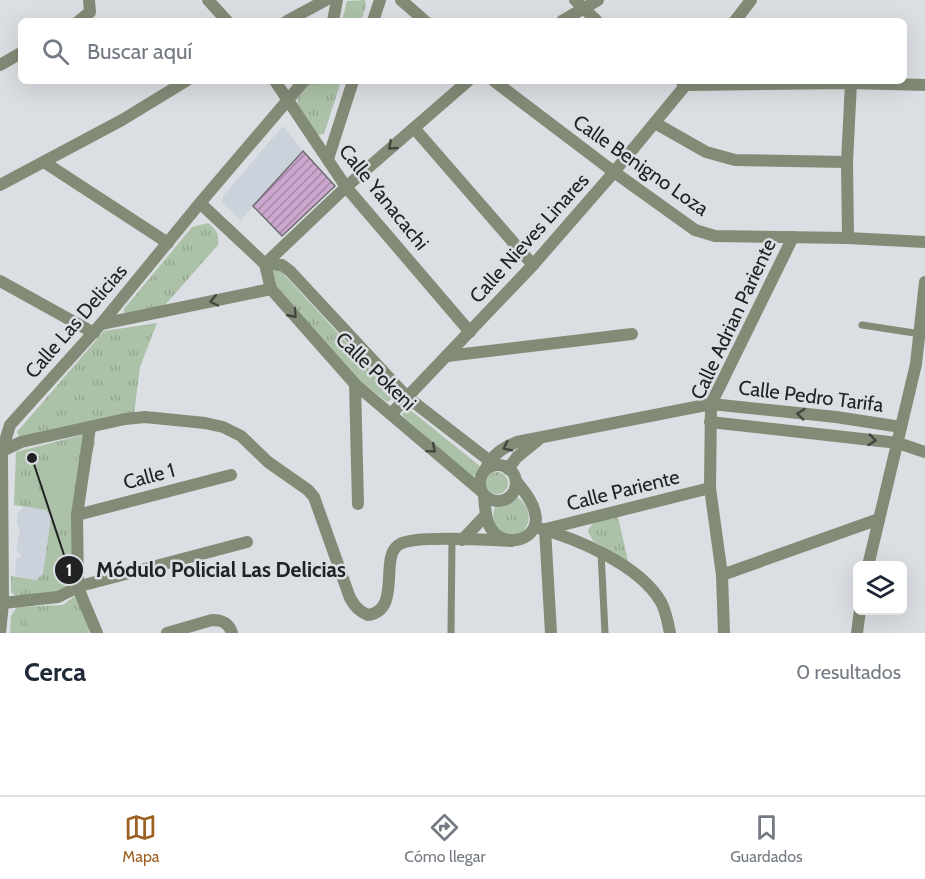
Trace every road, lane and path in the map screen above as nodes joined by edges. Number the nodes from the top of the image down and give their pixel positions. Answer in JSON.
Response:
{"nodes":[{"id":1,"x":89,"y":0,"type":"edge"},
{"id":2,"x":208,"y":0,"type":"edge"},
{"id":3,"x":326,"y":0,"type":"edge"},
{"id":4,"x":337,"y":0,"type":"edge"},
{"id":5,"x":380,"y":0,"type":"edge"},
{"id":6,"x":401,"y":0,"type":"edge"},
{"id":7,"x":598,"y":0,"type":"edge"},
{"id":8,"x":751,"y":0,"type":"edge"},
{"id":9,"x":579,"y":4,"type":"edge"},
{"id":10,"x":83,"y":18,"type":"edge"},
{"id":11,"x":224,"y":18,"type":"edge"},
{"id":12,"x":293,"y":18,"type":"edge"},
{"id":13,"x":334,"y":18,"type":"edge"},
{"id":14,"x":374,"y":18,"type":"edge"},
{"id":15,"x":422,"y":18,"type":"edge"},
{"id":16,"x":565,"y":18,"type":"edge"},
{"id":17,"x":594,"y":18,"type":"edge"},
{"id":18,"x":737,"y":18,"type":"edge"},
{"id":19,"x":18,"y":55,"type":"edge"},
{"id":20,"x":0,"y":65,"type":"edge"},
{"id":21,"x":181,"y":84,"type":"edge"},
{"id":22,"x":276,"y":84,"type":"edge"},
{"id":23,"x":301,"y":84,"type":"edge"},
{"id":24,"x":352,"y":84,"type":"edge"},
{"id":25,"x":465,"y":84,"type":"edge"},
{"id":26,"x":498,"y":84,"type":"edge"},
{"id":27,"x":684,"y":84,"type":"edge"},
{"id":28,"x":851,"y":84,"type":"edge"},
{"id":29,"x":888,"y":84,"type":"edge"},
{"id":30,"x":925,"y":85,"type":"edge"},
{"id":31,"x":289,"y":100,"type":"junction"},
{"id":32,"x":655,"y":123,"type":"junction"},
{"id":33,"x":414,"y":128,"type":"junction"},
{"id":34,"x":328,"y":159,"type":"junction"},
{"id":35,"x":45,"y":162,"type":"junction"},
{"id":36,"x":847,"y":162,"type":"junction"},
{"id":37,"x":614,"y":172,"type":"junction"},
{"id":38,"x":0,"y":185,"type":"edge"},
{"id":39,"x":346,"y":187,"type":"junction"},
{"id":40,"x":200,"y":203,"type":"junction"},
{"id":41,"x":793,"y":237,"type":"junction"},
{"id":42,"x":848,"y":238,"type":"junction"},
{"id":43,"x":925,"y":242,"type":"edge"},
{"id":44,"x":168,"y":243,"type":"junction"},
{"id":45,"x":265,"y":264,"type":"junction"},
{"id":46,"x":533,"y":265,"type":"junction"},
{"id":47,"x":0,"y":282,"type":"edge"},
{"id":48,"x":925,"y":282,"type":"edge"},
{"id":49,"x":271,"y":289,"type":"junction"},
{"id":50,"x":862,"y":325,"type":"dead end"},
{"id":51,"x":98,"y":328,"type":"junction"},
{"id":52,"x":470,"y":332,"type":"junction"},
{"id":53,"x":632,"y":334,"type":"dead end"},
{"id":54,"x":921,"y":334,"type":"junction"},
{"id":55,"x":447,"y":356,"type":"junction"},
{"id":56,"x":355,"y":384,"type":"junction"},
{"id":57,"x":407,"y":397,"type":"junction"},
{"id":58,"x":711,"y":404,"type":"junction"},
{"id":59,"x":391,"y":414,"type":"junction"},
{"id":60,"x":710,"y":422,"type":"junction"},
{"id":61,"x":90,"y":427,"type":"junction"},
{"id":62,"x":901,"y":427,"type":"junction"},
{"id":63,"x":5,"y":428,"type":"edge"},
{"id":64,"x":539,"y":439,"type":"junction"},
{"id":65,"x":898,"y":443,"type":"junction"},
{"id":66,"x":925,"y":452,"type":"edge"},
{"id":67,"x":1,"y":457,"type":"edge"},
{"id":68,"x":490,"y":466,"type":"junction"},
{"id":69,"x":508,"y":468,"type":"junction"},
{"id":70,"x":231,"y":475,"type":"dead end"},
{"id":71,"x":516,"y":481,"type":"junction"},
{"id":72,"x":710,"y":488,"type":"junction"},
{"id":73,"x":483,"y":493,"type":"junction"},
{"id":74,"x":358,"y":504,"type":"dead end"},
{"id":75,"x":77,"y":515,"type":"junction"},
{"id":76,"x":486,"y":515,"type":"junction"},
{"id":77,"x":879,"y":519,"type":"junction"},
{"id":78,"x":540,"y":528,"type":"junction"},
{"id":79,"x":457,"y":539,"type":"junction"},
{"id":80,"x":511,"y":541,"type":"junction"},
{"id":81,"x":248,"y":542,"type":"dead end"},
{"id":82,"x":601,"y":552,"type":"junction"},
{"id":83,"x":868,"y":561,"type":"edge"},
{"id":84,"x":722,"y":575,"type":"junction"},
{"id":85,"x":78,"y":588,"type":"junction"},
{"id":86,"x":3,"y":603,"type":"junction"},
{"id":87,"x":859,"y":615,"type":"edge"},
{"id":88,"x":229,"y":628,"type":"edge"},
{"id":89,"x":0,"y":633,"type":"edge"},
{"id":90,"x":97,"y":633,"type":"edge"},
{"id":91,"x":167,"y":633,"type":"edge"},
{"id":92,"x":451,"y":633,"type":"edge"},
{"id":93,"x":551,"y":633,"type":"edge"},
{"id":94,"x":605,"y":633,"type":"edge"},
{"id":95,"x":670,"y":633,"type":"edge"},
{"id":96,"x":724,"y":633,"type":"edge"},
{"id":97,"x":857,"y":633,"type":"edge"}],
"edges":[{"from":1,"to":10,"type":"street"},
{"from":2,"to":11,"type":"street"},
{"from":3,"to":12,"type":"street"},
{"from":4,"to":13,"type":"street"},
{"from":5,"to":14,"type":"street"},
{"from":6,"to":15,"type":"street"},
{"from":7,"to":9,"type":"street"},
{"from":8,"to":18,"type":"street"},
{"from":9,"to":16,"type":"street"},
{"from":9,"to":17,"type":"street"},
{"from":19,"to":20,"type":"street"},
{"from":21,"to":35,"type":"street"},
{"from":22,"to":31,"type":"street","name":"Calle Yanacachi"},
{"from":23,"to":31,"type":"street","name":"Calle Las Delicias"},
{"from":24,"to":34,"type":"street"},
{"from":25,"to":33,"type":"street"},
{"from":26,"to":37,"type":"street","name":"Calle Benigno Loza"},
{"from":27,"to":32,"type":"street","name":"Calle Nieves Linares"},
{"from":28,"to":36,"type":"street"},
{"from":29,"to":30,"type":"street"},
{"from":31,"to":34,"type":"street","name":"Calle Yanacachi"},
{"from":31,"to":40,"type":"street","name":"Calle Las Delicias"},
{"from":32,"to":36,"type":"street"},
{"from":32,"to":37,"type":"street","name":"Calle Nieves Linares"},
{"from":33,"to":39,"type":"street","one_way":true},
{"from":33,"to":46,"type":"street"},
{"from":34,"to":39,"type":"street","name":"Calle Yanacachi"},
{"from":35,"to":38,"type":"street"},
{"from":35,"to":44,"type":"street"},
{"from":36,"to":42,"type":"street"},
{"from":37,"to":41,"type":"street","name":"Calle Benigno Loza"},
{"from":37,"to":46,"type":"street","name":"Calle Nieves Linares"},
{"from":39,"to":45,"type":"street"},
{"from":39,"to":52,"type":"street","name":"Calle Yanacachi"},
{"from":40,"to":44,"type":"street","name":"Calle Las Delicias"},
{"from":40,"to":45,"type":"street","name":"Calle Pokeni"},
{"from":41,"to":42,"type":"street","name":"Calle Benigno Loza"},
{"from":41,"to":58,"type":"street","name":"Calle Adrian Pariente"},
{"from":42,"to":43,"type":"street","name":"Calle Benigno Loza"},
{"from":44,"to":51,"type":"street","name":"Calle Las Delicias"},
{"from":45,"to":49,"type":"street","name":"Calle Pokeni"},
{"from":45,"to":57,"type":"street","name":"Calle Pokeni"},
{"from":46,"to":52,"type":"street","name":"Calle Nieves Linares"},
{"from":47,"to":51,"type":"street"},
{"from":48,"to":54,"type":"street"},
{"from":49,"to":51,"type":"street","one_way":true},
{"from":49,"to":56,"type":"street","name":"Calle Pokeni","one_way":true},
{"from":50,"to":54,"type":"lane"},
{"from":51,"to":63,"type":"street","name":"Calle Las Delicias"},
{"from":52,"to":55,"type":"street","name":"Calle Nieves Linares"},
{"from":53,"to":55,"type":"street"},
{"from":54,"to":62,"type":"street"},
{"from":55,"to":57,"type":"street","name":"Calle Nieves Linares"},
{"from":56,"to":59,"type":"street","name":"Calle Pokeni"},
{"from":56,"to":74,"type":"street"},
{"from":57,"to":59,"type":"street","name":"Calle Nieves Linares"},
{"from":57,"to":68,"type":"street","name":"Calle Pokeni"},
{"from":58,"to":60,"type":"street","name":"Calle Adrian Pariente"},
{"from":62,"to":58,"type":"street","name":"Calle Pedro Tarifa","one_way":true},
{"from":58,"to":64,"type":"street","name":"Calle Pedro Tarifa"},
{"from":59,"to":73,"type":"street","name":"Calle Pokeni","one_way":true},
{"from":60,"to":65,"type":"street","one_way":true},
{"from":60,"to":72,"type":"street","name":"Calle Adrian Pariente"},
{"from":61,"to":67,"type":"street"},
{"from":61,"to":75,"type":"street"},
{"from":61,"to":79,"type":"street"},
{"from":62,"to":65,"type":"street"},
{"from":63,"to":67,"type":"street","name":"Calle Las Delicias"},
{"from":64,"to":68,"type":"street","name":"Calle Pedro Tarifa","one_way":true},
{"from":64,"to":69,"type":"street","name":"Calle Pedro Tarifa"},
{"from":65,"to":66,"type":"street"},
{"from":65,"to":77,"type":"street"},
{"from":67,"to":86,"type":"street","name":"Calle Las Delicias"},
{"from":68,"to":69,"type":"street"},
{"from":68,"to":73,"type":"street"},
{"from":69,"to":71,"type":"street"},
{"from":70,"to":75,"type":"street","name":"Calle 1"},
{"from":71,"to":73,"type":"street"},
{"from":71,"to":78,"type":"street"},
{"from":72,"to":78,"type":"street","name":"Calle Pariente"},
{"from":72,"to":84,"type":"street","name":"Calle Adrian Pariente"},
{"from":73,"to":76,"type":"street"},
{"from":75,"to":85,"type":"street"},
{"from":76,"to":79,"type":"street"},
{"from":76,"to":80,"type":"street"},
{"from":77,"to":83,"type":"street"},
{"from":77,"to":84,"type":"street"},
{"from":78,"to":80,"type":"street","name":"Calle Pariente"},
{"from":78,"to":82,"type":"street"},
{"from":78,"to":93,"type":"street"},
{"from":79,"to":80,"type":"street"},
{"from":79,"to":92,"type":"lane"},
{"from":81,"to":85,"type":"street"},
{"from":82,"to":94,"type":"lane"},
{"from":82,"to":95,"type":"street"},
{"from":84,"to":96,"type":"street","name":"Calle Adrian Pariente"},
{"from":85,"to":86,"type":"street"},
{"from":85,"to":90,"type":"street"},
{"from":86,"to":89,"type":"street","name":"Calle Las Delicias"},
{"from":87,"to":97,"type":"street"},
{"from":88,"to":91,"type":"street"}]}
